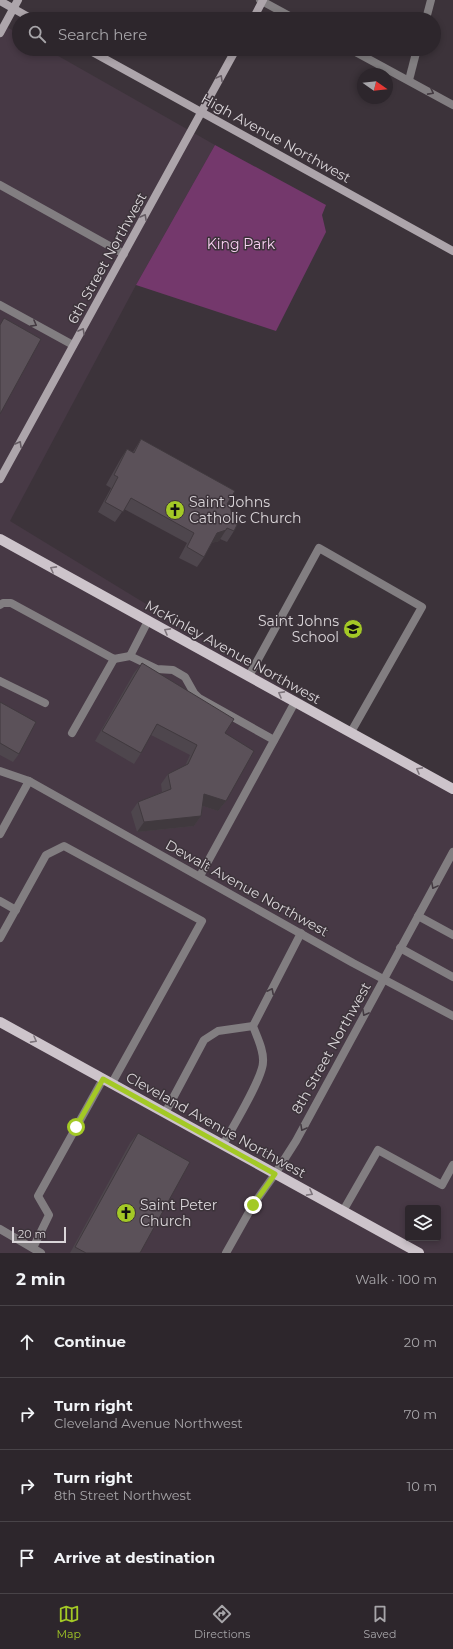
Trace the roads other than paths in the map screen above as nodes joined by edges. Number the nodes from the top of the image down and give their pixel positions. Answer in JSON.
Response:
{"nodes":[{"id":1,"x":18,"y":0,"type":"edge"},
{"id":2,"x":262,"y":0,"type":"edge"},
{"id":3,"x":431,"y":0,"type":"edge"},
{"id":4,"x":0,"y":1,"type":"edge"},
{"id":5,"x":14,"y":9,"type":"junction"},
{"id":6,"x":12,"y":12,"type":"edge"},
{"id":7,"x":12,"y":12,"type":"edge"},
{"id":8,"x":19,"y":12,"type":"edge"},
{"id":9,"x":256,"y":12,"type":"edge"},
{"id":10,"x":283,"y":12,"type":"edge"},
{"id":11,"x":428,"y":12,"type":"edge"},
{"id":12,"x":0,"y":33,"type":"edge"},
{"id":13,"x":100,"y":56,"type":"edge"},
{"id":14,"x":232,"y":56,"type":"edge"},
{"id":15,"x":363,"y":56,"type":"edge"},
{"id":16,"x":415,"y":56,"type":"edge"},
{"id":17,"x":409,"y":80,"type":"junction"},
{"id":18,"x":453,"y":104,"type":"edge"},
{"id":19,"x":202,"y":112,"type":"junction"},
{"id":20,"x":0,"y":185,"type":"edge"},
{"id":21,"x":453,"y":251,"type":"edge"},
{"id":22,"x":124,"y":254,"type":"junction"},
{"id":23,"x":0,"y":305,"type":"edge"},
{"id":24,"x":73,"y":345,"type":"junction"},
{"id":25,"x":0,"y":479,"type":"edge"},
{"id":26,"x":0,"y":539,"type":"edge"},
{"id":27,"x":0,"y":605,"type":"edge"},
{"id":28,"x":148,"y":621,"type":"junction"},
{"id":29,"x":130,"y":656,"type":"junction"},
{"id":30,"x":114,"y":659,"type":"junction"},
{"id":31,"x":249,"y":676,"type":"junction"},
{"id":32,"x":0,"y":681,"type":"edge"},
{"id":33,"x":295,"y":702,"type":"junction"},
{"id":34,"x":45,"y":703,"type":"dead end"},
{"id":35,"x":351,"y":732,"type":"junction"},
{"id":36,"x":72,"y":733,"type":"dead end"},
{"id":37,"x":274,"y":740,"type":"junction"},
{"id":38,"x":0,"y":771,"type":"edge"},
{"id":39,"x":29,"y":781,"type":"junction"},
{"id":40,"x":453,"y":789,"type":"edge"},
{"id":41,"x":0,"y":834,"type":"edge"},
{"id":42,"x":453,"y":852,"type":"edge"},
{"id":43,"x":200,"y":876,"type":"junction"},
{"id":44,"x":0,"y":901,"type":"edge"},
{"id":45,"x":16,"y":910,"type":"junction"},
{"id":46,"x":418,"y":916,"type":"junction"},
{"id":47,"x":302,"y":933,"type":"junction"},
{"id":48,"x":453,"y":935,"type":"edge"},
{"id":49,"x":0,"y":938,"type":"edge"},
{"id":50,"x":400,"y":948,"type":"junction"},
{"id":51,"x":453,"y":977,"type":"edge"},
{"id":52,"x":384,"y":979,"type":"junction"},
{"id":53,"x":453,"y":1016,"type":"edge"},
{"id":54,"x":0,"y":1022,"type":"edge"},
{"id":55,"x":254,"y":1026,"type":"junction"},
{"id":56,"x":107,"y":1081,"type":"junction"},
{"id":57,"x":165,"y":1113,"type":"junction"},
{"id":58,"x":223,"y":1145,"type":"junction"},
{"id":59,"x":453,"y":1165,"type":"edge"},
{"id":60,"x":275,"y":1174,"type":"junction"},
{"id":61,"x":343,"y":1211,"type":"junction"},
{"id":62,"x":0,"y":1229,"type":"edge"},
{"id":63,"x":33,"y":1248,"type":"junction"},
{"id":64,"x":41,"y":1253,"type":"edge"},
{"id":65,"x":226,"y":1253,"type":"edge"},
{"id":66,"x":419,"y":1253,"type":"edge"}],
"edges":[{"from":1,"to":5,"type":"main road"},
{"from":2,"to":9,"type":"main road"},
{"from":2,"to":10,"type":"street"},
{"from":3,"to":11,"type":"street"},
{"from":4,"to":5,"type":"main road"},
{"from":5,"to":6,"type":"main road"},
{"from":5,"to":8,"type":"main road"},
{"from":7,"to":12,"type":"main road"},
{"from":13,"to":19,"type":"main road","name":"High Avenue Northwest"},
{"from":19,"to":14,"type":"main road","name":"6th Street Northwest","one_way":true},
{"from":15,"to":17,"type":"street"},
{"from":16,"to":17,"type":"street"},
{"from":17,"to":18,"type":"street","one_way":true},
{"from":19,"to":21,"type":"main road","name":"High Avenue Northwest"},
{"from":22,"to":19,"type":"main road","name":"6th Street Northwest","one_way":true},
{"from":20,"to":22,"type":"street"},
{"from":24,"to":22,"type":"main road","name":"6th Street Northwest","one_way":true},
{"from":23,"to":24,"type":"street","one_way":true},
{"from":25,"to":24,"type":"main road","name":"6th Street Northwest","one_way":true},
{"from":28,"to":26,"type":"main road","name":"McKinley Avenue Northwest","one_way":true},
{"from":27,"to":30,"type":"street"},
{"from":28,"to":29,"type":"street"},
{"from":31,"to":28,"type":"main road","name":"McKinley Avenue Northwest","one_way":true},
{"from":29,"to":30,"type":"street"},
{"from":29,"to":37,"type":"street"},
{"from":30,"to":36,"type":"street"},
{"from":33,"to":31,"type":"main road","name":"McKinley Avenue Northwest","one_way":true},
{"from":31,"to":35,"type":"street"},
{"from":32,"to":34,"type":"street"},
{"from":33,"to":35,"type":"main road","name":"McKinley Avenue Northwest"},
{"from":33,"to":37,"type":"street"},
{"from":40,"to":35,"type":"main road","name":"McKinley Avenue Northwest","one_way":true},
{"from":37,"to":43,"type":"street"},
{"from":38,"to":39,"type":"street","name":"Dewalt Avenue Northwest"},
{"from":39,"to":41,"type":"street"},
{"from":39,"to":43,"type":"street","name":"Dewalt Avenue Northwest"},
{"from":42,"to":46,"type":"street","name":"8th Street Northwest","one_way":true},
{"from":43,"to":47,"type":"street","name":"Dewalt Avenue Northwest"},
{"from":44,"to":45,"type":"street"},
{"from":45,"to":49,"type":"street"},
{"from":45,"to":56,"type":"street"},
{"from":46,"to":48,"type":"street"},
{"from":46,"to":50,"type":"street","name":"8th Street Northwest"},
{"from":47,"to":52,"type":"street","name":"Dewalt Avenue Northwest"},
{"from":55,"to":47,"type":"street","one_way":true},
{"from":50,"to":51,"type":"street"},
{"from":50,"to":52,"type":"street","name":"8th Street Northwest"},
{"from":52,"to":53,"type":"street","name":"Dewalt Avenue Northwest"},
{"from":52,"to":60,"type":"street","name":"8th Street Northwest","one_way":true},
{"from":54,"to":56,"type":"main road","name":"Cleveland Avenue Northwest","one_way":true},
{"from":55,"to":57,"type":"street"},
{"from":55,"to":58,"type":"street"},
{"from":56,"to":57,"type":"main road","name":"Cleveland Avenue Northwest"},
{"from":56,"to":63,"type":"street"},
{"from":57,"to":58,"type":"main road","name":"Cleveland Avenue Northwest"},
{"from":58,"to":60,"type":"main road","name":"Cleveland Avenue Northwest"},
{"from":59,"to":61,"type":"street"},
{"from":60,"to":61,"type":"main road","name":"Cleveland Avenue Northwest","one_way":true},
{"from":60,"to":65,"type":"street","name":"8th Street Northwest"},
{"from":61,"to":66,"type":"main road","name":"Cleveland Avenue Northwest"},
{"from":62,"to":63,"type":"street"},
{"from":63,"to":64,"type":"street"}]}
